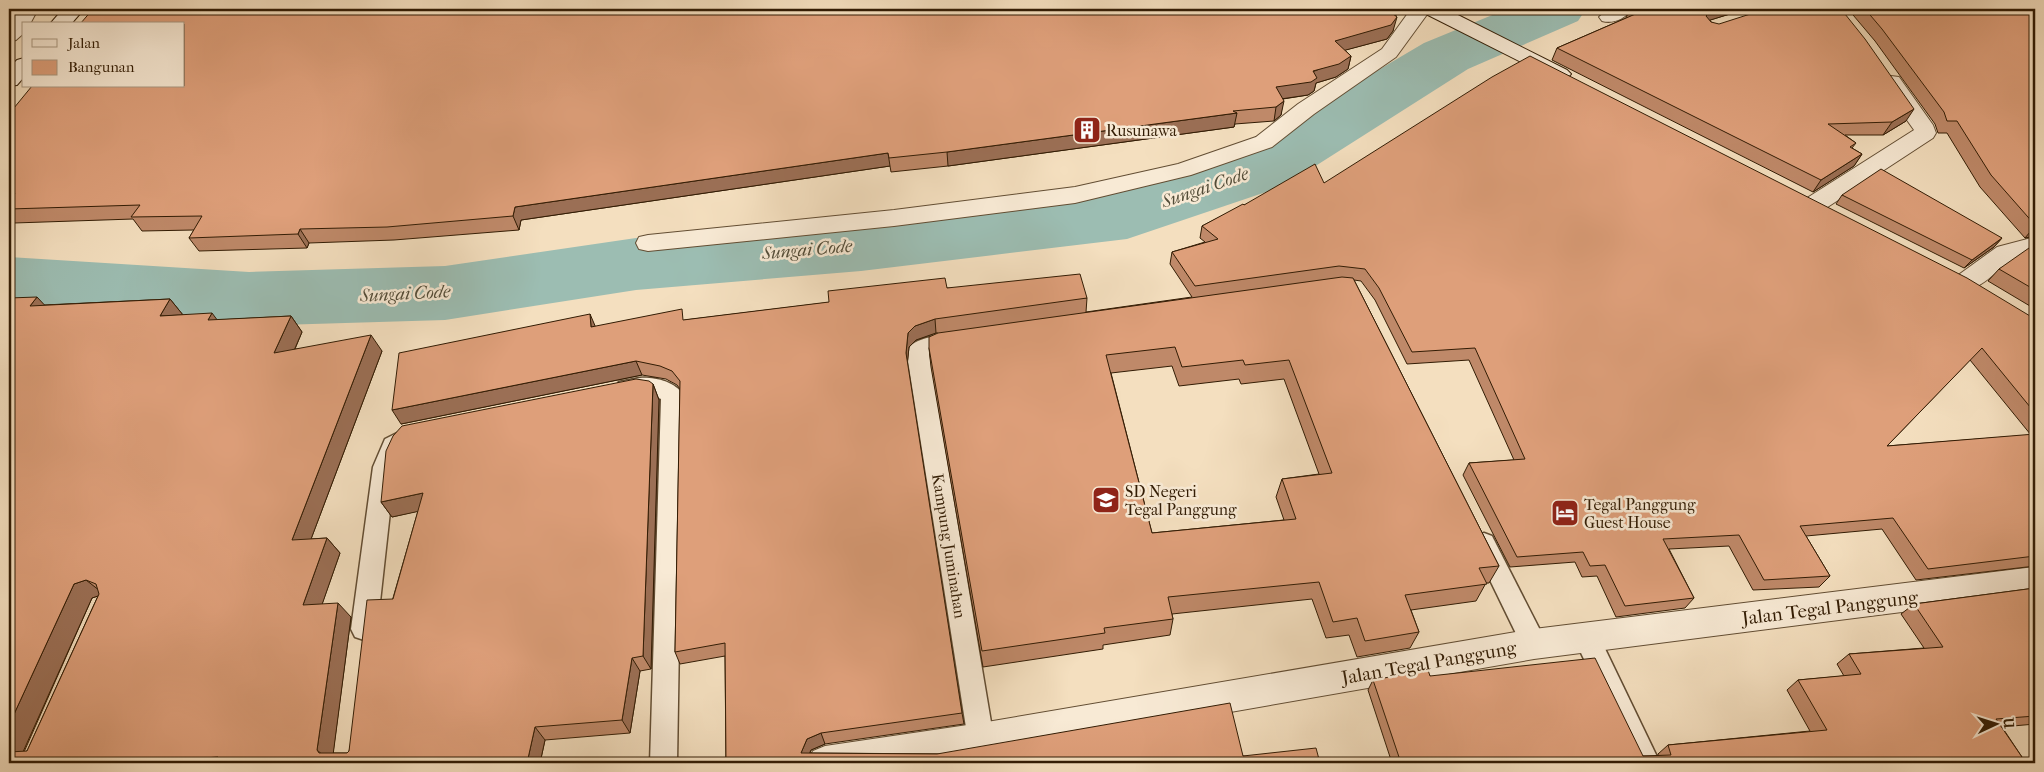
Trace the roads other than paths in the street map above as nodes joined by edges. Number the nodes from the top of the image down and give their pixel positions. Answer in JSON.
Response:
{"nodes":[{"id":1,"x":28,"y":9,"type":"edge"},
{"id":2,"x":74,"y":9,"type":"edge"},
{"id":3,"x":1430,"y":10,"type":"edge"},
{"id":4,"x":62,"y":22,"type":"edge"},
{"id":5,"x":9,"y":36,"type":"edge"},
{"id":6,"x":1879,"y":64,"type":"edge"},
{"id":7,"x":22,"y":66,"type":"edge"},
{"id":8,"x":9,"y":80,"type":"edge"},
{"id":9,"x":1581,"y":84,"type":"edge"},
{"id":10,"x":1840,"y":217,"type":"edge"},
{"id":11,"x":648,"y":243,"type":"dead end"},
{"id":12,"x":2035,"y":245,"type":"edge"},
{"id":13,"x":1990,"y":296,"type":"edge"},
{"id":14,"x":975,"y":338,"type":"edge"},
{"id":15,"x":604,"y":392,"type":"edge"},
{"id":16,"x":416,"y":431,"type":"edge"},
{"id":17,"x":1473,"y":521,"type":"edge"},
{"id":18,"x":2035,"y":581,"type":"edge"},
{"id":19,"x":1588,"y":638,"type":"junction"},
{"id":20,"x":1534,"y":644,"type":"junction"},
{"id":21,"x":361,"y":654,"type":"edge"},
{"id":22,"x":981,"y":740,"type":"junction"},
{"id":23,"x":664,"y":763,"type":"edge"},
{"id":24,"x":825,"y":763,"type":"edge"},
{"id":25,"x":1646,"y":763,"type":"edge"}],
"edges":[{"from":1,"to":5,"type":"street"},
{"from":2,"to":4,"type":"street"},
{"from":3,"to":9,"type":"street"},
{"from":3,"to":11,"type":"street"},
{"from":6,"to":10,"type":"street"},
{"from":7,"to":8,"type":"street"},
{"from":12,"to":13,"type":"street"},
{"from":14,"to":22,"type":"lane","name":"Kampung Juminahan"},
{"from":15,"to":23,"type":"lane"},
{"from":16,"to":21,"type":"lane"},
{"from":17,"to":20,"type":"lane"},
{"from":18,"to":19,"type":"street","name":"Jalan Tegal Panggung"},
{"from":19,"to":20,"type":"street","name":"Jalan Tegal Panggung"},
{"from":19,"to":25,"type":"lane"},
{"from":20,"to":22,"type":"street","name":"Jalan Tegal Panggung"},
{"from":22,"to":24,"type":"street","name":"Jalan Tegal Panggung"}]}
